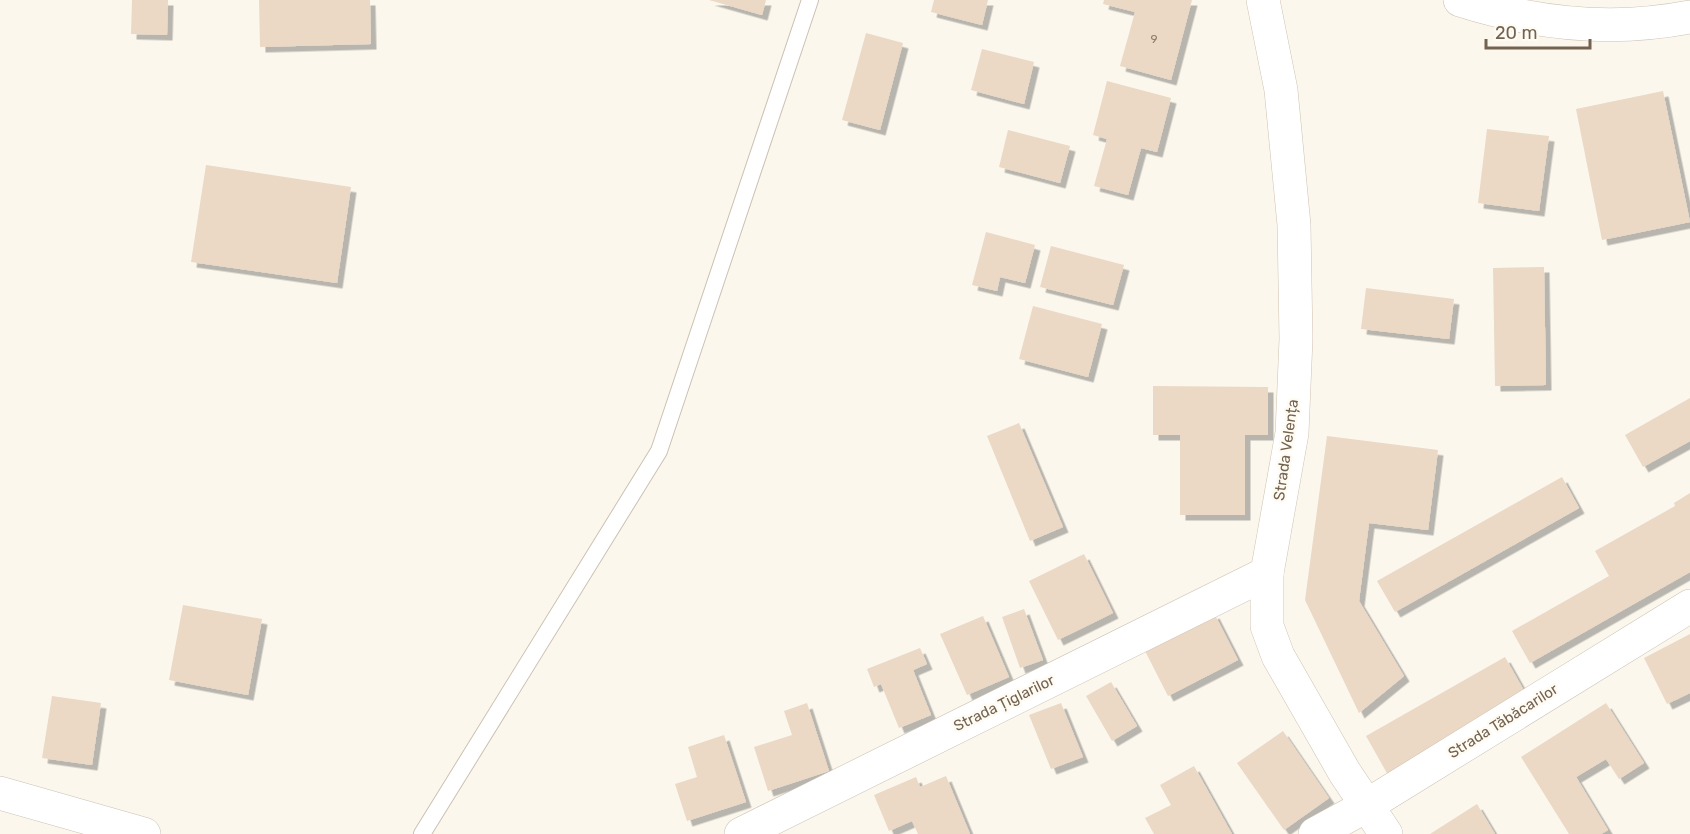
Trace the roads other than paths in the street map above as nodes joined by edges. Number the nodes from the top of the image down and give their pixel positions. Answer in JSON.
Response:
{"nodes":[{"id":1,"x":810,"y":0,"type":"edge"},
{"id":2,"x":1263,"y":0,"type":"edge"},
{"id":3,"x":1460,"y":0,"type":"edge"},
{"id":4,"x":1495,"y":5,"type":"edge"},
{"id":5,"x":1690,"y":17,"type":"edge"},
{"id":6,"x":1267,"y":573,"type":"junction"},
{"id":7,"x":1690,"y":606,"type":"edge"},
{"id":8,"x":0,"y":793,"type":"edge"},
{"id":9,"x":1366,"y":806,"type":"junction"},
{"id":10,"x":144,"y":834,"type":"edge"},
{"id":11,"x":422,"y":834,"type":"edge"},
{"id":12,"x":741,"y":834,"type":"edge"},
{"id":13,"x":1315,"y":834,"type":"edge"},
{"id":14,"x":1386,"y":834,"type":"edge"}],
"edges":[{"from":1,"to":11,"type":"lane"},
{"from":2,"to":6,"type":"street","name":"Strada Velența"},
{"from":3,"to":4,"type":"street"},
{"from":4,"to":5,"type":"street"},
{"from":6,"to":9,"type":"street","name":"Strada Velența"},
{"from":6,"to":12,"type":"street","name":"Strada Țiglarilor"},
{"from":7,"to":9,"type":"street","name":"Strada Tăbăcarilor"},
{"from":8,"to":10,"type":"street"},
{"from":9,"to":13,"type":"street","name":"Strada Tăbăcarilor"},
{"from":9,"to":14,"type":"street","name":"Strada Velența"}]}
